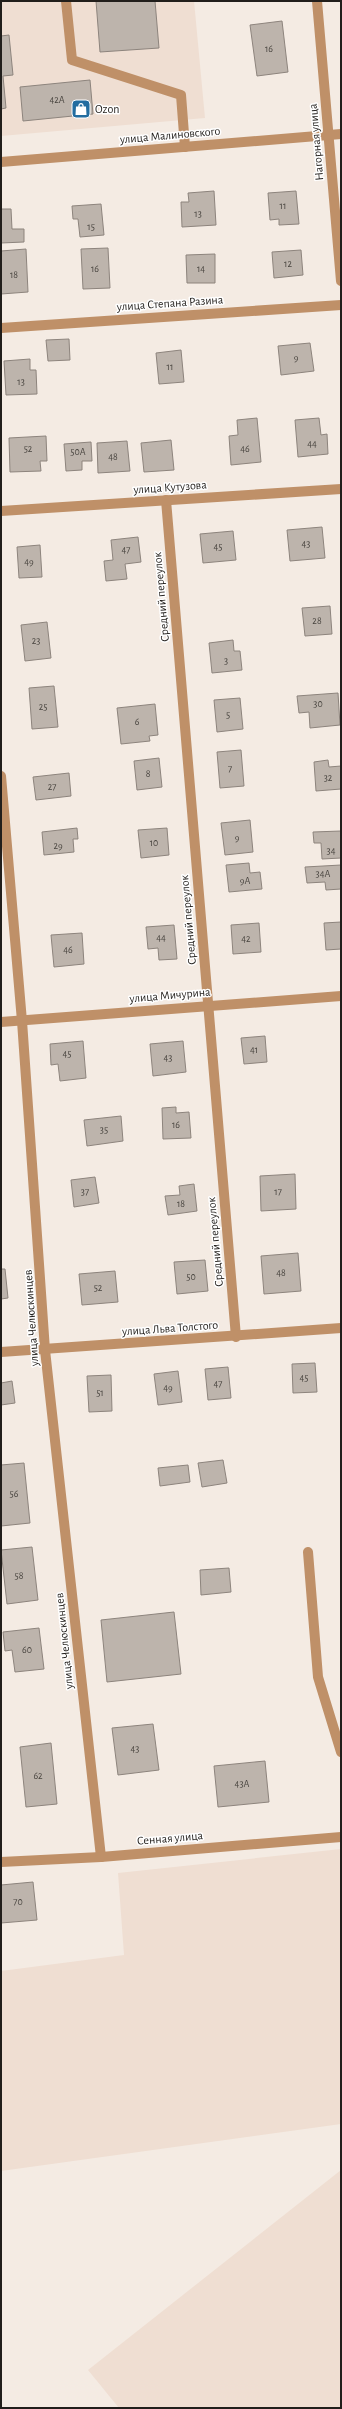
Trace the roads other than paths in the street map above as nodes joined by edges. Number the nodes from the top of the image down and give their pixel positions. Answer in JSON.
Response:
{"nodes":[{"id":1,"x":66,"y":1,"type":"edge"},
{"id":2,"x":317,"y":1,"type":"edge"},
{"id":3,"x":328,"y":134,"type":"junction"},
{"id":4,"x":341,"y":134,"type":"edge"},
{"id":5,"x":185,"y":147,"type":"junction"},
{"id":6,"x":1,"y":162,"type":"edge"},
{"id":7,"x":341,"y":281,"type":"edge"},
{"id":8,"x":341,"y":305,"type":"edge"},
{"id":9,"x":1,"y":328,"type":"edge"},
{"id":10,"x":341,"y":489,"type":"edge"},
{"id":11,"x":166,"y":500,"type":"junction"},
{"id":12,"x":1,"y":511,"type":"edge"},
{"id":13,"x":1,"y":776,"type":"edge"},
{"id":14,"x":341,"y":996,"type":"edge"},
{"id":15,"x":208,"y":1005,"type":"junction"},
{"id":16,"x":22,"y":1021,"type":"junction"},
{"id":17,"x":1,"y":1022,"type":"edge"},
{"id":18,"x":341,"y":1328,"type":"edge"},
{"id":19,"x":236,"y":1337,"type":"junction"},
{"id":20,"x":45,"y":1350,"type":"junction"},
{"id":21,"x":1,"y":1352,"type":"edge"},
{"id":22,"x":308,"y":1552,"type":"dead end"},
{"id":23,"x":341,"y":1752,"type":"edge"},
{"id":24,"x":341,"y":1837,"type":"edge"},
{"id":25,"x":101,"y":1857,"type":"junction"},
{"id":26,"x":1,"y":1862,"type":"edge"}],
"edges":[{"from":1,"to":5,"type":"street"},
{"from":2,"to":3,"type":"street","name":"Нагорная улица"},
{"from":3,"to":4,"type":"street","name":"улица Малиновского"},
{"from":3,"to":5,"type":"street","name":"улица Малиновского"},
{"from":3,"to":7,"type":"street","name":"Нагорная улица"},
{"from":5,"to":6,"type":"street","name":"улица Малиновского"},
{"from":8,"to":9,"type":"street","name":"улица Степана Разина"},
{"from":10,"to":11,"type":"street","name":"улица Кутузова"},
{"from":11,"to":12,"type":"street","name":"улица Кутузова"},
{"from":11,"to":15,"type":"street","name":"Средний переулок"},
{"from":13,"to":16,"type":"street","name":"улица Челюскинцев"},
{"from":14,"to":15,"type":"street","name":"улица Мичурина"},
{"from":15,"to":16,"type":"street","name":"улица Мичурина"},
{"from":15,"to":19,"type":"street","name":"Средний переулок"},
{"from":16,"to":17,"type":"street","name":"улица Мичурина"},
{"from":16,"to":20,"type":"street","name":"улица Челюскинцев"},
{"from":18,"to":19,"type":"street","name":"улица Льва Толстого"},
{"from":19,"to":20,"type":"street","name":"улица Льва Толстого"},
{"from":20,"to":21,"type":"street","name":"улица Льва Толстого"},
{"from":20,"to":25,"type":"street","name":"улица Челюскинцев"},
{"from":22,"to":23,"type":"street"},
{"from":24,"to":25,"type":"street","name":"Сенная улица"},
{"from":25,"to":26,"type":"street","name":"Сенная улица"}]}
